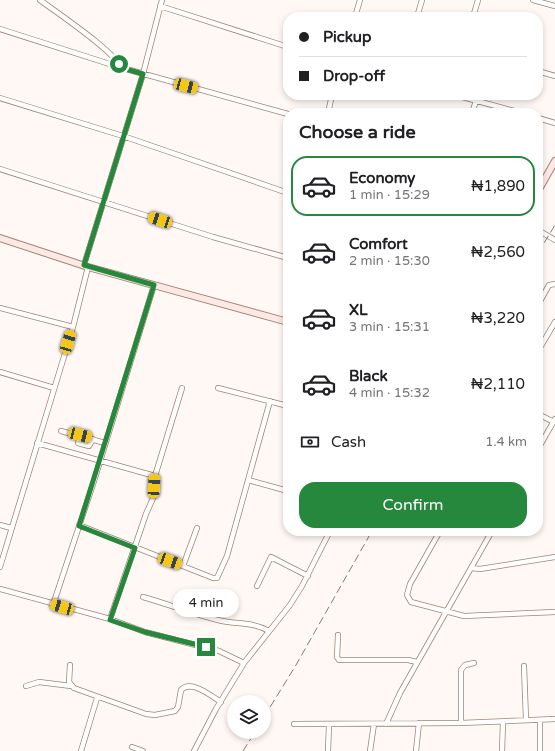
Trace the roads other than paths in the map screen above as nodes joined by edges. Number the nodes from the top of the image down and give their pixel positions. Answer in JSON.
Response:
{"nodes":[{"id":1,"x":40,"y":0,"type":"edge"},
{"id":2,"x":162,"y":0,"type":"edge"},
{"id":3,"x":360,"y":0,"type":"edge"},
{"id":4,"x":422,"y":0,"type":"edge"},
{"id":5,"x":478,"y":0,"type":"edge"},
{"id":6,"x":533,"y":0,"type":"edge"},
{"id":7,"x":542,"y":1,"type":"edge"},
{"id":8,"x":160,"y":6,"type":"junction"},
{"id":9,"x":555,"y":6,"type":"edge"},
{"id":10,"x":356,"y":12,"type":"edge"},
{"id":11,"x":418,"y":12,"type":"edge"},
{"id":12,"x":474,"y":12,"type":"edge"},
{"id":13,"x":0,"y":29,"type":"edge"},
{"id":14,"x":283,"y":45,"type":"edge"},
{"id":15,"x":119,"y":67,"type":"junction"},
{"id":16,"x":543,"y":72,"type":"edge"},
{"id":17,"x":143,"y":74,"type":"junction"},
{"id":18,"x":555,"y":76,"type":"edge"},
{"id":19,"x":0,"y":98,"type":"edge"},
{"id":20,"x":472,"y":100,"type":"edge"},
{"id":21,"x":476,"y":101,"type":"junction"},
{"id":22,"x":474,"y":108,"type":"edge"},
{"id":23,"x":503,"y":108,"type":"edge"},
{"id":24,"x":283,"y":113,"type":"edge"},
{"id":25,"x":543,"y":119,"type":"edge"},
{"id":26,"x":555,"y":123,"type":"edge"},
{"id":27,"x":123,"y":136,"type":"junction"},
{"id":28,"x":555,"y":161,"type":"edge"},
{"id":29,"x":0,"y":169,"type":"edge"},
{"id":30,"x":543,"y":182,"type":"edge"},
{"id":31,"x":283,"y":191,"type":"edge"},
{"id":32,"x":104,"y":201,"type":"junction"},
{"id":33,"x":543,"y":233,"type":"edge"},
{"id":34,"x":0,"y":238,"type":"edge"},
{"id":35,"x":555,"y":240,"type":"edge"},
{"id":36,"x":283,"y":257,"type":"edge"},
{"id":37,"x":86,"y":266,"type":"junction"},
{"id":38,"x":555,"y":284,"type":"edge"},
{"id":39,"x":154,"y":285,"type":"junction"},
{"id":40,"x":543,"y":295,"type":"edge"},
{"id":41,"x":0,"y":308,"type":"edge"},
{"id":42,"x":283,"y":321,"type":"edge"},
{"id":43,"x":555,"y":322,"type":"edge"},
{"id":44,"x":73,"y":327,"type":"junction"},
{"id":45,"x":543,"y":342,"type":"edge"},
{"id":46,"x":0,"y":372,"type":"edge"},
{"id":47,"x":54,"y":388,"type":"junction"},
{"id":48,"x":182,"y":388,"type":"dead end"},
{"id":49,"x":218,"y":388,"type":"dead end"},
{"id":50,"x":270,"y":401,"type":"junction"},
{"id":51,"x":283,"y":405,"type":"edge"},
{"id":52,"x":543,"y":416,"type":"edge"},
{"id":53,"x":554,"y":420,"type":"edge"},
{"id":54,"x":61,"y":431,"type":"dead end"},
{"id":55,"x":80,"y":435,"type":"junction"},
{"id":56,"x":93,"y":439,"type":"junction"},
{"id":57,"x":543,"y":440,"type":"edge"},
{"id":58,"x":37,"y":443,"type":"junction"},
{"id":59,"x":105,"y":443,"type":"junction"},
{"id":60,"x":99,"y":461,"type":"junction"},
{"id":61,"x":155,"y":476,"type":"junction"},
{"id":62,"x":248,"y":480,"type":"junction"},
{"id":63,"x":283,"y":490,"type":"edge"},
{"id":64,"x":0,"y":525,"type":"edge"},
{"id":65,"x":79,"y":526,"type":"junction"},
{"id":66,"x":11,"y":528,"type":"junction"},
{"id":67,"x":197,"y":528,"type":"dead end"},
{"id":68,"x":328,"y":536,"type":"edge"},
{"id":69,"x":437,"y":536,"type":"edge"},
{"id":70,"x":489,"y":536,"type":"edge"},
{"id":71,"x":135,"y":548,"type":"junction"},
{"id":72,"x":555,"y":557,"type":"edge"},
{"id":73,"x":183,"y":566,"type":"junction"},
{"id":74,"x":0,"y":567,"type":"edge"},
{"id":75,"x":471,"y":568,"type":"junction"},
{"id":76,"x":308,"y":576,"type":"junction"},
{"id":77,"x":257,"y":586,"type":"dead end"},
{"id":78,"x":0,"y":589,"type":"edge"},
{"id":79,"x":143,"y":597,"type":"dead end"},
{"id":80,"x":53,"y":605,"type":"junction"},
{"id":81,"x":446,"y":612,"type":"junction"},
{"id":82,"x":555,"y":612,"type":"edge"},
{"id":83,"x":110,"y":620,"type":"junction"},
{"id":84,"x":269,"y":631,"type":"junction"},
{"id":85,"x":338,"y":635,"type":"dead end"},
{"id":86,"x":417,"y":662,"type":"junction"},
{"id":87,"x":244,"y":663,"type":"junction"},
{"id":88,"x":474,"y":663,"type":"dead end"},
{"id":89,"x":70,"y":665,"type":"dead end"},
{"id":90,"x":524,"y":666,"type":"dead end"},
{"id":91,"x":26,"y":686,"type":"dead end"},
{"id":92,"x":71,"y":686,"type":"junction"},
{"id":93,"x":97,"y":698,"type":"junction"},
{"id":94,"x":221,"y":702,"type":"junction"},
{"id":95,"x":555,"y":719,"type":"edge"},
{"id":96,"x":526,"y":720,"type":"junction"},
{"id":97,"x":540,"y":720,"type":"junction"},
{"id":98,"x":503,"y":722,"type":"junction"},
{"id":99,"x":420,"y":723,"type":"junction"},
{"id":100,"x":461,"y":723,"type":"junction"},
{"id":101,"x":294,"y":724,"type":"dead end"},
{"id":102,"x":328,"y":724,"type":"junction"},
{"id":103,"x":374,"y":724,"type":"junction"},
{"id":104,"x":386,"y":724,"type":"junction"},
{"id":105,"x":132,"y":748,"type":"dead end"},
{"id":106,"x":81,"y":751,"type":"edge"},
{"id":107,"x":143,"y":751,"type":"edge"},
{"id":108,"x":194,"y":751,"type":"edge"},
{"id":109,"x":328,"y":751,"type":"edge"},
{"id":110,"x":370,"y":751,"type":"edge"},
{"id":111,"x":416,"y":751,"type":"edge"},
{"id":112,"x":502,"y":751,"type":"edge"},
{"id":113,"x":540,"y":751,"type":"edge"}],
"edges":[{"from":1,"to":15,"type":"street"},
{"from":2,"to":8,"type":"street"},
{"from":3,"to":10,"type":"street"},
{"from":4,"to":11,"type":"street"},
{"from":5,"to":12,"type":"street"},
{"from":6,"to":7,"type":"street"},
{"from":7,"to":9,"type":"street"},
{"from":8,"to":14,"type":"street"},
{"from":8,"to":17,"type":"street"},
{"from":13,"to":15,"type":"street"},
{"from":15,"to":17,"type":"street"},
{"from":16,"to":18,"type":"street"},
{"from":17,"to":24,"type":"street"},
{"from":17,"to":27,"type":"street"},
{"from":19,"to":27,"type":"street"},
{"from":20,"to":21,"type":"street"},
{"from":21,"to":22,"type":"street"},
{"from":21,"to":23,"type":"street"},
{"from":25,"to":26,"type":"street"},
{"from":27,"to":31,"type":"street"},
{"from":27,"to":32,"type":"street"},
{"from":28,"to":30,"type":"street"},
{"from":29,"to":32,"type":"street"},
{"from":32,"to":36,"type":"street"},
{"from":32,"to":37,"type":"street"},
{"from":33,"to":35,"type":"street"},
{"from":34,"to":37,"type":"street"},
{"from":37,"to":39,"type":"street"},
{"from":37,"to":44,"type":"street"},
{"from":38,"to":40,"type":"street"},
{"from":39,"to":42,"type":"street"},
{"from":39,"to":59,"type":"street"},
{"from":41,"to":44,"type":"street"},
{"from":43,"to":45,"type":"street"},
{"from":44,"to":47,"type":"street"},
{"from":46,"to":47,"type":"street"},
{"from":47,"to":58,"type":"street"},
{"from":48,"to":61,"type":"street"},
{"from":49,"to":50,"type":"street"},
{"from":50,"to":51,"type":"street"},
{"from":50,"to":62,"type":"street"},
{"from":52,"to":53,"type":"street"},
{"from":53,"to":57,"type":"street"},
{"from":54,"to":55,"type":"street"},
{"from":55,"to":56,"type":"street"},
{"from":55,"to":56,"type":"street"},
{"from":56,"to":59,"type":"street"},
{"from":58,"to":60,"type":"street"},
{"from":58,"to":66,"type":"street"},
{"from":59,"to":60,"type":"street"},
{"from":60,"to":61,"type":"street"},
{"from":60,"to":65,"type":"street"},
{"from":61,"to":71,"type":"street"},
{"from":62,"to":63,"type":"street"},
{"from":62,"to":73,"type":"street"},
{"from":64,"to":66,"type":"street"},
{"from":65,"to":71,"type":"street"},
{"from":65,"to":80,"type":"street"},
{"from":66,"to":74,"type":"street"},
{"from":67,"to":73,"type":"street"},
{"from":68,"to":76,"type":"street"},
{"from":69,"to":81,"type":"street"},
{"from":70,"to":75,"type":"street"},
{"from":71,"to":73,"type":"street"},
{"from":71,"to":83,"type":"street"},
{"from":72,"to":75,"type":"street"},
{"from":75,"to":81,"type":"street"},
{"from":76,"to":77,"type":"street"},
{"from":76,"to":84,"type":"street"},
{"from":78,"to":80,"type":"street"},
{"from":79,"to":84,"type":"street"},
{"from":80,"to":83,"type":"street"},
{"from":81,"to":82,"type":"street"},
{"from":81,"to":86,"type":"street"},
{"from":83,"to":87,"type":"street"},
{"from":84,"to":87,"type":"street"},
{"from":85,"to":86,"type":"street"},
{"from":86,"to":104,"type":"street"},
{"from":87,"to":94,"type":"street"},
{"from":88,"to":100,"type":"street"},
{"from":89,"to":92,"type":"street"},
{"from":90,"to":96,"type":"street"},
{"from":91,"to":92,"type":"street"},
{"from":92,"to":93,"type":"street"},
{"from":93,"to":94,"type":"street"},
{"from":93,"to":106,"type":"street"},
{"from":94,"to":108,"type":"street"},
{"from":95,"to":97,"type":"street"},
{"from":96,"to":97,"type":"street"},
{"from":96,"to":98,"type":"street"},
{"from":97,"to":113,"type":"street"},
{"from":98,"to":100,"type":"street"},
{"from":98,"to":112,"type":"street"},
{"from":99,"to":100,"type":"street"},
{"from":99,"to":104,"type":"street"},
{"from":99,"to":111,"type":"street"},
{"from":101,"to":102,"type":"street"},
{"from":102,"to":103,"type":"street"},
{"from":102,"to":109,"type":"street"},
{"from":103,"to":104,"type":"street"},
{"from":103,"to":110,"type":"street"},
{"from":105,"to":107,"type":"street"}]}
